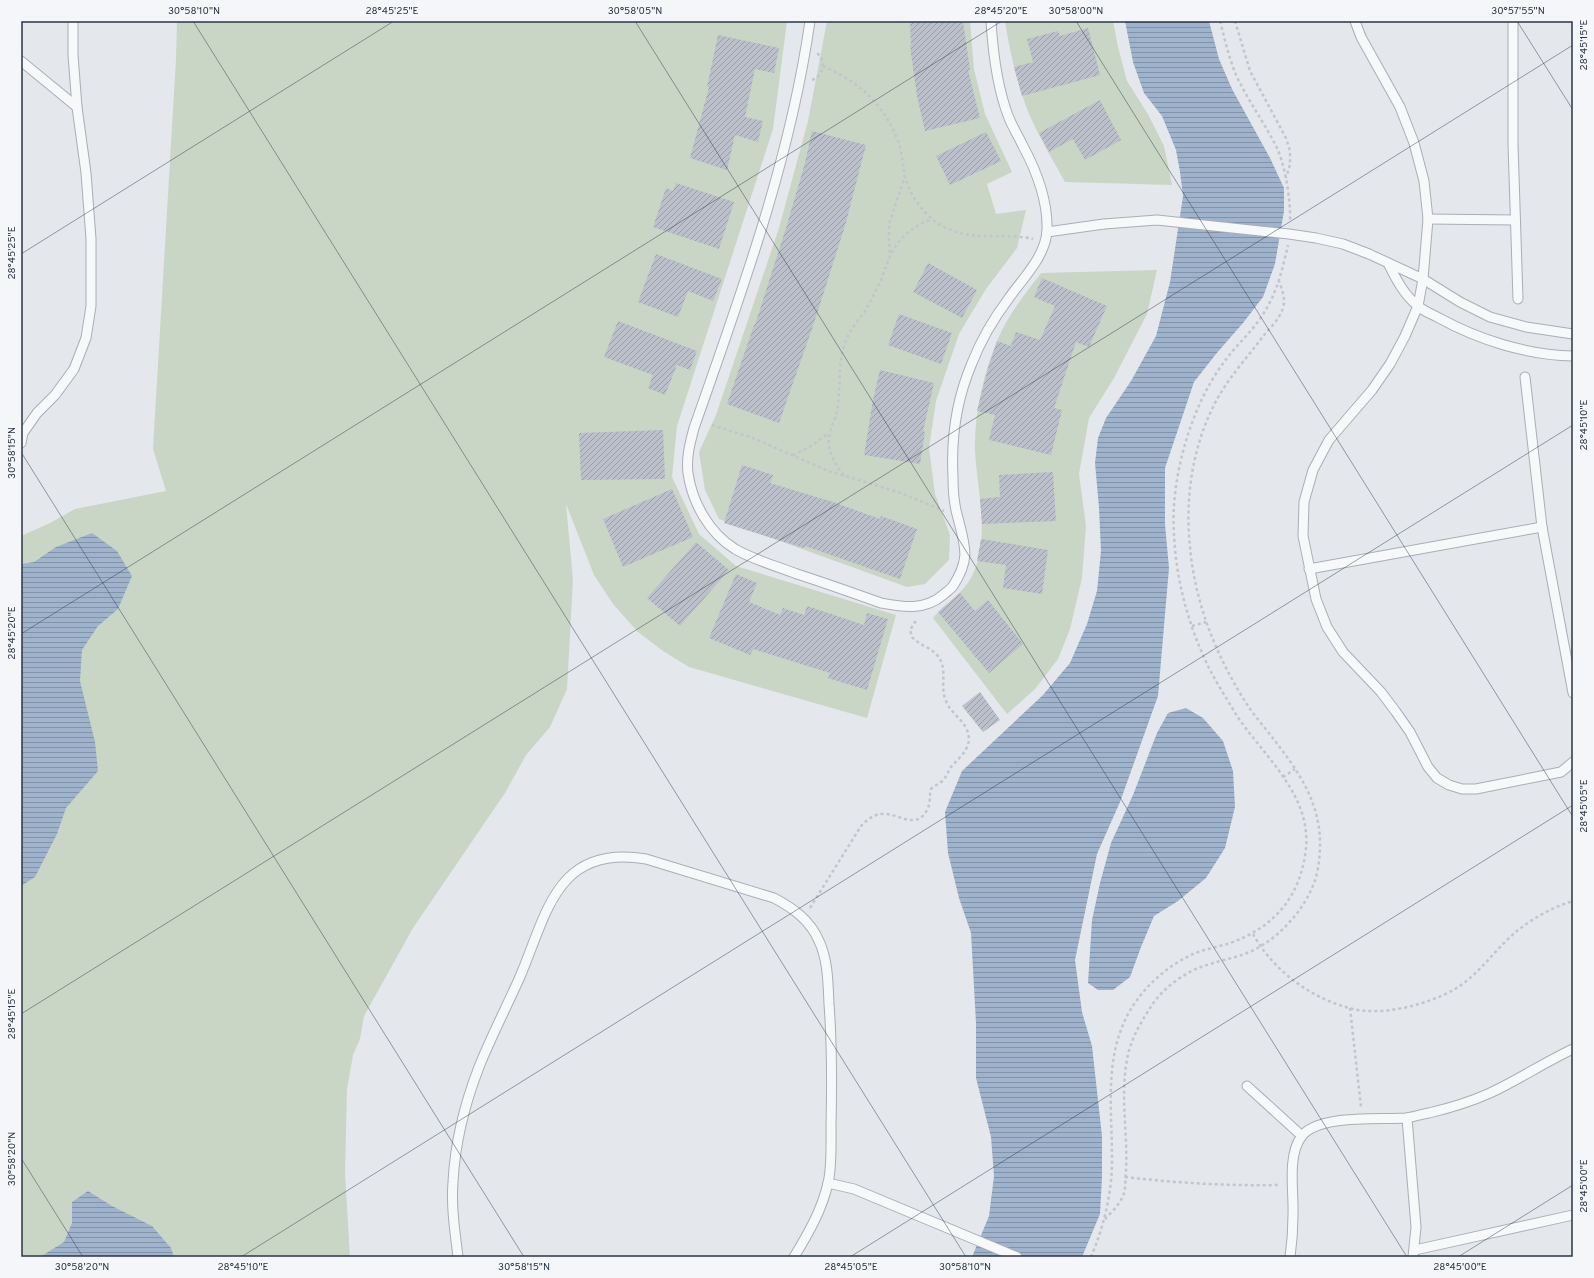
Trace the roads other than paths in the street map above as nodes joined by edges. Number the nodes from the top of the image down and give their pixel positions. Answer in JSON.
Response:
{"nodes":[{"id":1,"x":73,"y":21,"type":"edge"},
{"id":2,"x":810,"y":21,"type":"edge"},
{"id":3,"x":991,"y":21,"type":"edge"},
{"id":4,"x":1355,"y":21,"type":"edge"},
{"id":5,"x":1513,"y":21,"type":"edge"},
{"id":6,"x":21,"y":61,"type":"edge"},
{"id":7,"x":77,"y":107,"type":"junction"},
{"id":8,"x":1428,"y":219,"type":"junction"},
{"id":9,"x":1515,"y":220,"type":"junction"},
{"id":10,"x":1047,"y":232,"type":"junction"},
{"id":11,"x":1388,"y":263,"type":"junction"},
{"id":12,"x":1423,"y":279,"type":"junction"},
{"id":13,"x":1518,"y":299,"type":"dead end"},
{"id":14,"x":1418,"y":306,"type":"junction"},
{"id":15,"x":1573,"y":334,"type":"edge"},
{"id":16,"x":1573,"y":356,"type":"edge"},
{"id":17,"x":1525,"y":377,"type":"dead end"},
{"id":18,"x":21,"y":443,"type":"edge"},
{"id":19,"x":1542,"y":527,"type":"junction"},
{"id":20,"x":1310,"y":570,"type":"junction"},
{"id":21,"x":1573,"y":693,"type":"edge"},
{"id":22,"x":1573,"y":762,"type":"edge"},
{"id":23,"x":1573,"y":1049,"type":"edge"},
{"id":24,"x":1247,"y":1086,"type":"dead end"},
{"id":25,"x":1407,"y":1118,"type":"junction"},
{"id":26,"x":1302,"y":1136,"type":"junction"},
{"id":27,"x":828,"y":1182,"type":"junction"},
{"id":28,"x":1573,"y":1216,"type":"edge"},
{"id":29,"x":1414,"y":1253,"type":"edge"},
{"id":30,"x":458,"y":1257,"type":"edge"},
{"id":31,"x":794,"y":1257,"type":"edge"},
{"id":32,"x":1017,"y":1257,"type":"edge"},
{"id":33,"x":1290,"y":1257,"type":"edge"}],
"edges":[{"from":1,"to":7,"type":"lane"},
{"from":2,"to":10,"type":"lane"},
{"from":3,"to":10,"type":"lane"},
{"from":4,"to":8,"type":"lane"},
{"from":5,"to":9,"type":"lane"},
{"from":6,"to":7,"type":"lane"},
{"from":7,"to":18,"type":"lane"},
{"from":8,"to":9,"type":"lane"},
{"from":8,"to":12,"type":"lane"},
{"from":9,"to":13,"type":"lane"},
{"from":10,"to":11,"type":"lane","bridge":true},
{"from":11,"to":12,"type":"lane"},
{"from":11,"to":14,"type":"lane"},
{"from":12,"to":14,"type":"lane"},
{"from":12,"to":15,"type":"lane"},
{"from":14,"to":16,"type":"lane"},
{"from":14,"to":20,"type":"lane"},
{"from":17,"to":19,"type":"lane"},
{"from":19,"to":20,"type":"lane"},
{"from":19,"to":21,"type":"lane"},
{"from":20,"to":22,"type":"lane"},
{"from":23,"to":25,"type":"lane"},
{"from":24,"to":26,"type":"lane"},
{"from":25,"to":26,"type":"lane"},
{"from":25,"to":29,"type":"lane"},
{"from":26,"to":33,"type":"lane"},
{"from":27,"to":30,"type":"lane"},
{"from":27,"to":31,"type":"lane"},
{"from":27,"to":32,"type":"lane"},
{"from":28,"to":29,"type":"lane"}]}
